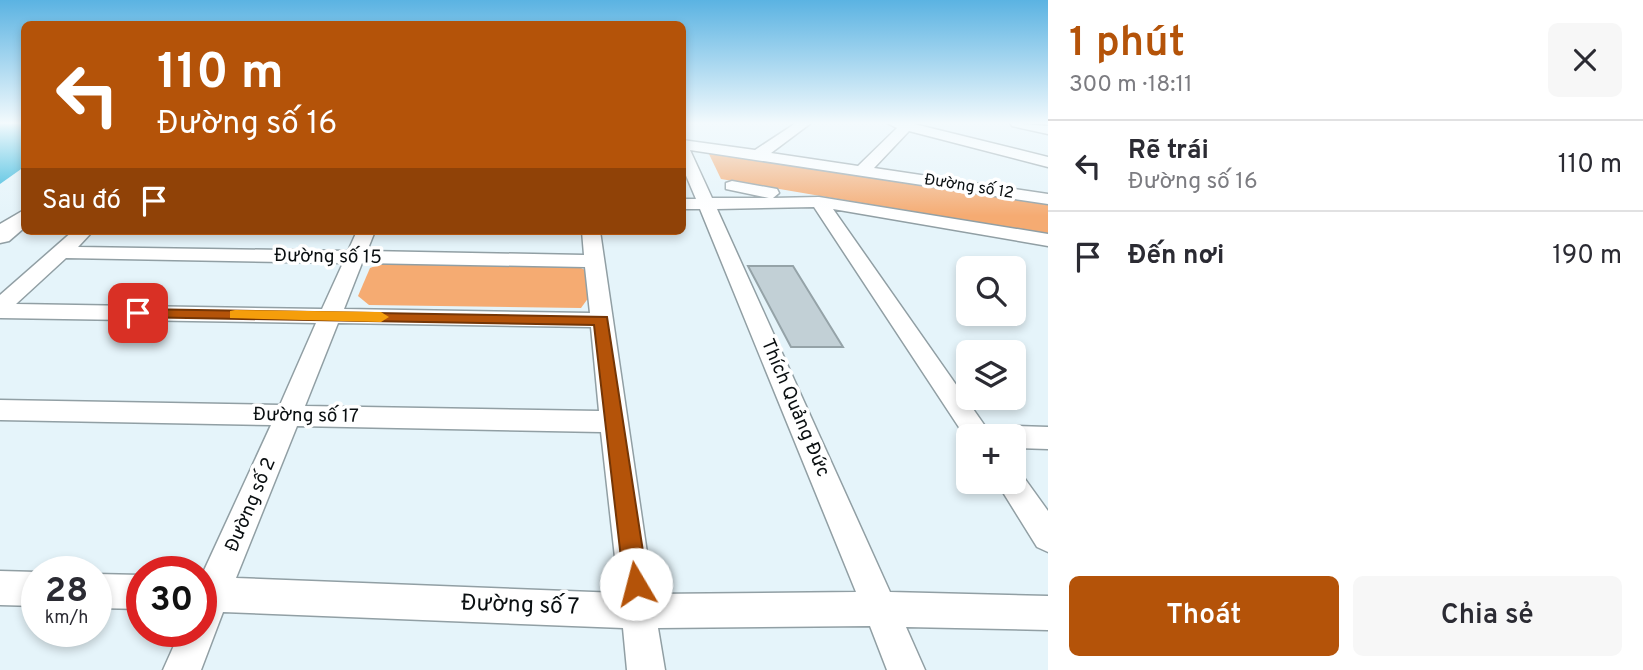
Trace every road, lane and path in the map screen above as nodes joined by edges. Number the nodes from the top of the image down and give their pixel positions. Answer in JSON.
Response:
{"nodes":[{"id":1,"x":686,"y":154,"type":"edge"},
{"id":2,"x":752,"y":154,"type":"edge"},
{"id":3,"x":876,"y":154,"type":"edge"},
{"id":4,"x":1018,"y":154,"type":"edge"},
{"id":5,"x":758,"y":155,"type":"joint"},
{"id":6,"x":1048,"y":162,"type":"edge"},
{"id":7,"x":862,"y":171,"type":"junction"},
{"id":8,"x":732,"y":186,"type":"dead end"},
{"id":9,"x":21,"y":195,"type":"edge"},
{"id":10,"x":1048,"y":200,"type":"edge"},
{"id":11,"x":819,"y":202,"type":"junction"},
{"id":12,"x":686,"y":204,"type":"edge"},
{"id":13,"x":709,"y":204,"type":"junction"},
{"id":14,"x":0,"y":211,"type":"edge"},
{"id":15,"x":21,"y":219,"type":"edge"},
{"id":16,"x":80,"y":235,"type":"edge"},
{"id":17,"x":364,"y":235,"type":"edge"},
{"id":18,"x":592,"y":235,"type":"edge"},
{"id":19,"x":0,"y":236,"type":"edge"},
{"id":20,"x":1048,"y":240,"type":"edge"},
{"id":21,"x":61,"y":252,"type":"junction"},
{"id":22,"x":355,"y":257,"type":"junction"},
{"id":23,"x":595,"y":261,"type":"junction"},
{"id":24,"x":0,"y":309,"type":"edge"},
{"id":25,"x":331,"y":316,"type":"junction"},
{"id":26,"x":601,"y":320,"type":"junction"},
{"id":27,"x":0,"y":410,"type":"edge"},
{"id":28,"x":288,"y":415,"type":"junction"},
{"id":29,"x":612,"y":422,"type":"junction"},
{"id":30,"x":971,"y":424,"type":"edge"},
{"id":31,"x":1026,"y":437,"type":"edge"},
{"id":32,"x":1048,"y":438,"type":"edge"},
{"id":33,"x":1019,"y":494,"type":"edge"},
{"id":34,"x":1048,"y":537,"type":"edge"},
{"id":35,"x":217,"y":577,"type":"edge"},
{"id":36,"x":0,"y":588,"type":"edge"},
{"id":37,"x":21,"y":589,"type":"edge"},
{"id":38,"x":217,"y":604,"type":"edge"},
{"id":39,"x":880,"y":609,"type":"junction"},
{"id":40,"x":640,"y":611,"type":"junction"},
{"id":41,"x":1048,"y":613,"type":"edge"},
{"id":42,"x":192,"y":647,"type":"edge"},
{"id":43,"x":182,"y":670,"type":"edge"},
{"id":44,"x":646,"y":670,"type":"edge"},
{"id":45,"x":906,"y":670,"type":"edge"}],
"edges":[{"from":1,"to":13,"type":"street","name":"Thích Quảng Đức"},
{"from":2,"to":5,"type":"street","name":"Đường số 12"},
{"from":3,"to":7,"type":"street"},
{"from":4,"to":6,"type":"street"},
{"from":5,"to":7,"type":"street","name":"Đường số 12"},
{"from":7,"to":10,"type":"street","name":"Đường số 12"},
{"from":8,"to":11,"type":"street"},
{"from":9,"to":14,"type":"main road"},
{"from":11,"to":13,"type":"street"},
{"from":11,"to":20,"type":"street"},
{"from":11,"to":30,"type":"street"},
{"from":12,"to":13,"type":"street"},
{"from":13,"to":39,"type":"street","name":"Thích Quảng Đức"},
{"from":15,"to":19,"type":"main road"},
{"from":16,"to":21,"type":"street"},
{"from":17,"to":22,"type":"street","name":"Đường số 2"},
{"from":18,"to":23,"type":"street"},
{"from":21,"to":22,"type":"street","name":"Đường số 15"},
{"from":21,"to":24,"type":"street"},
{"from":22,"to":23,"type":"street","name":"Đường số 15"},
{"from":22,"to":25,"type":"street","name":"Đường số 2"},
{"from":23,"to":26,"type":"street"},
{"from":24,"to":25,"type":"street"},
{"from":25,"to":26,"type":"street"},
{"from":25,"to":28,"type":"street","name":"Đường số 2"},
{"from":26,"to":29,"type":"street"},
{"from":27,"to":28,"type":"street","name":"Đường số 17"},
{"from":28,"to":29,"type":"street","name":"Đường số 17"},
{"from":28,"to":35,"type":"street","name":"Đường số 2"},
{"from":29,"to":40,"type":"street"},
{"from":31,"to":32,"type":"street"},
{"from":33,"to":34,"type":"street"},
{"from":36,"to":37,"type":"street"},
{"from":38,"to":40,"type":"street","name":"Đường số 7"},
{"from":39,"to":40,"type":"street","name":"Đường số 7"},
{"from":39,"to":41,"type":"street","name":"Đường số 7"},
{"from":39,"to":45,"type":"street","name":"Thích Quảng Đức"},
{"from":40,"to":44,"type":"street"},
{"from":42,"to":43,"type":"street"}]}
